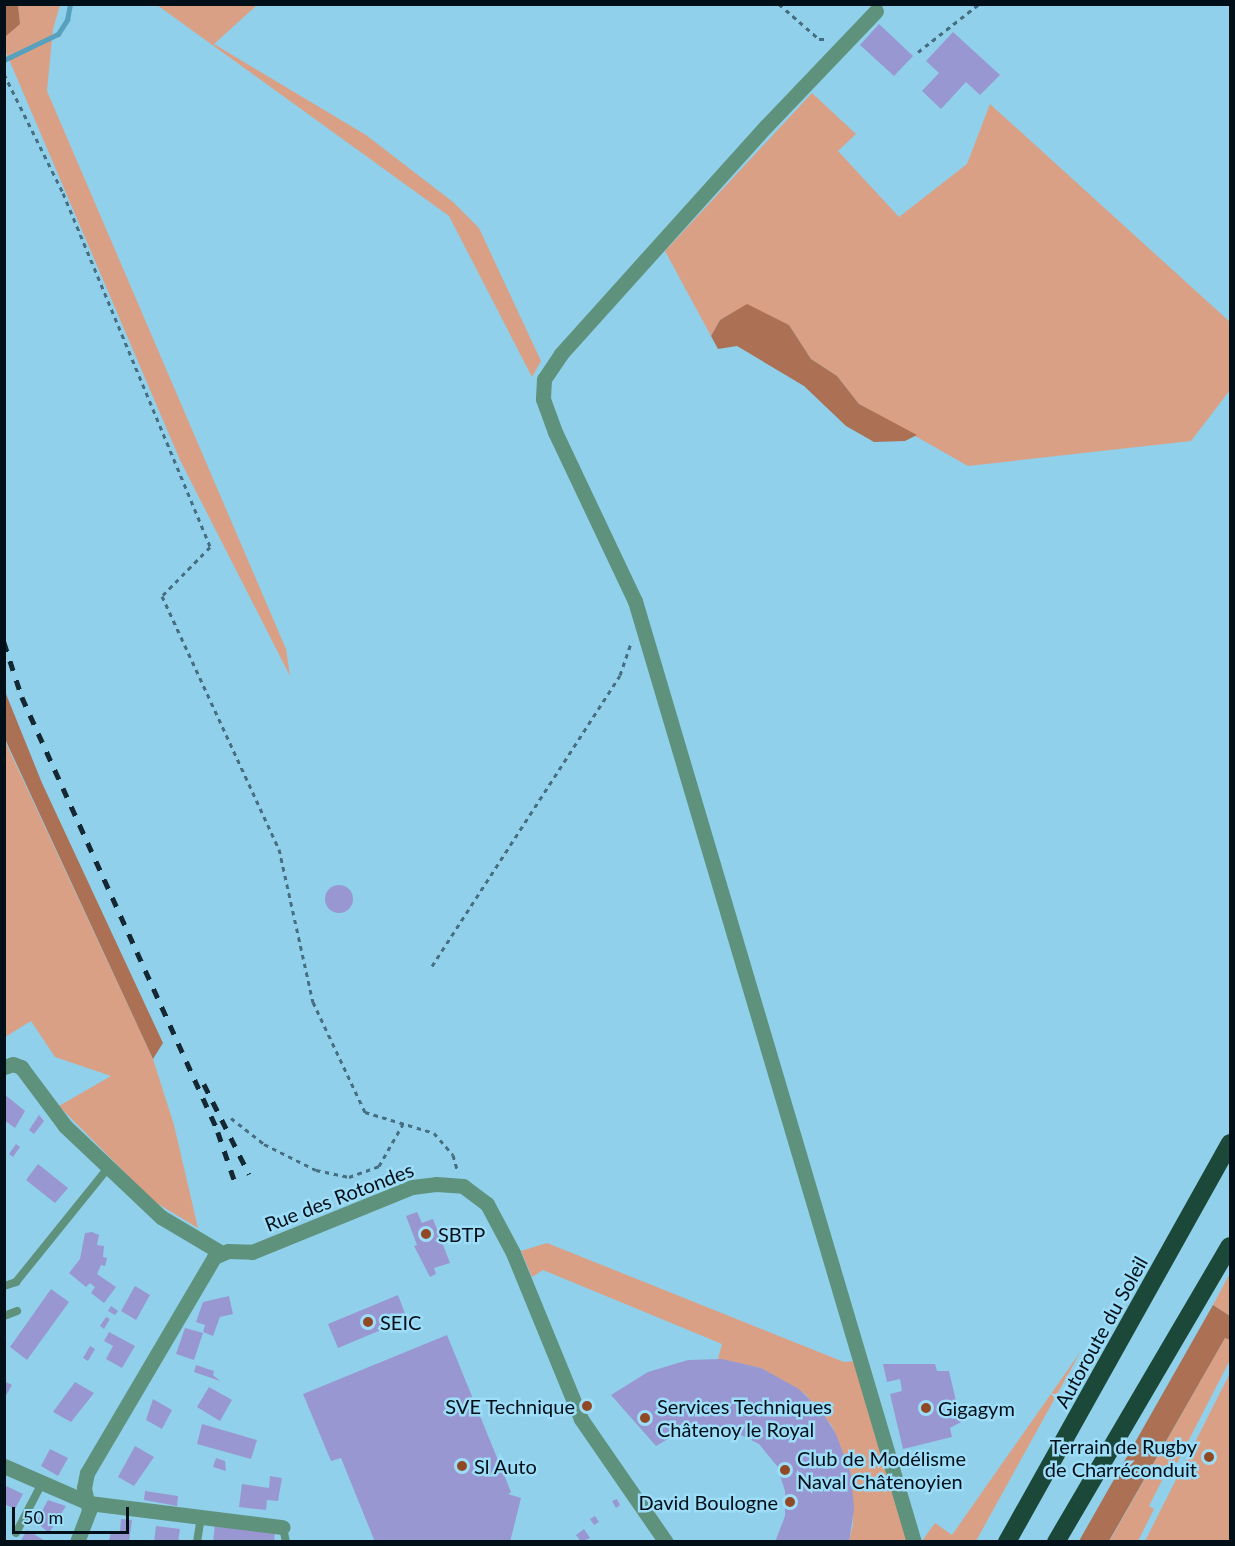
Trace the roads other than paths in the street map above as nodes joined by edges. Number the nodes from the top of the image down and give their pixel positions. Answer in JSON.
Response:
{"nodes":[{"id":1,"x":876,"y":11,"type":"dead end"},
{"id":2,"x":4,"y":1067,"type":"edge"},
{"id":3,"x":1230,"y":1143,"type":"edge"},
{"id":4,"x":108,"y":1168,"type":"junction"},
{"id":5,"x":1230,"y":1246,"type":"edge"},
{"id":6,"x":220,"y":1252,"type":"junction"},
{"id":7,"x":4,"y":1286,"type":"edge"},
{"id":8,"x":17,"y":1311,"type":"dead end"},
{"id":9,"x":4,"y":1316,"type":"edge"},
{"id":10,"x":4,"y":1466,"type":"edge"},
{"id":11,"x":42,"y":1484,"type":"junction"},
{"id":12,"x":89,"y":1503,"type":"junction"},
{"id":13,"x":201,"y":1515,"type":"junction"},
{"id":14,"x":16,"y":1533,"type":"dead end"},
{"id":15,"x":284,"y":1534,"type":"edge"},
{"id":16,"x":662,"y":1540,"type":"edge"},
{"id":17,"x":77,"y":1542,"type":"edge"},
{"id":18,"x":197,"y":1542,"type":"edge"},
{"id":19,"x":914,"y":1542,"type":"edge"},
{"id":20,"x":1007,"y":1542,"type":"edge"},
{"id":21,"x":1056,"y":1542,"type":"edge"}],
"edges":[{"from":1,"to":19,"type":"street"},
{"from":2,"to":4,"type":"street"},
{"from":3,"to":20,"type":"highway","name":"Autoroute du Soleil"},
{"from":4,"to":6,"type":"street"},
{"from":4,"to":7,"type":"lane"},
{"from":5,"to":21,"type":"highway"},
{"from":6,"to":12,"type":"street"},
{"from":6,"to":16,"type":"street","name":"Rue des Rotondes"},
{"from":8,"to":9,"type":"lane"},
{"from":10,"to":11,"type":"street"},
{"from":11,"to":12,"type":"street"},
{"from":11,"to":14,"type":"lane"},
{"from":12,"to":13,"type":"street"},
{"from":12,"to":17,"type":"street"},
{"from":13,"to":15,"type":"street"},
{"from":13,"to":18,"type":"lane"}]}
